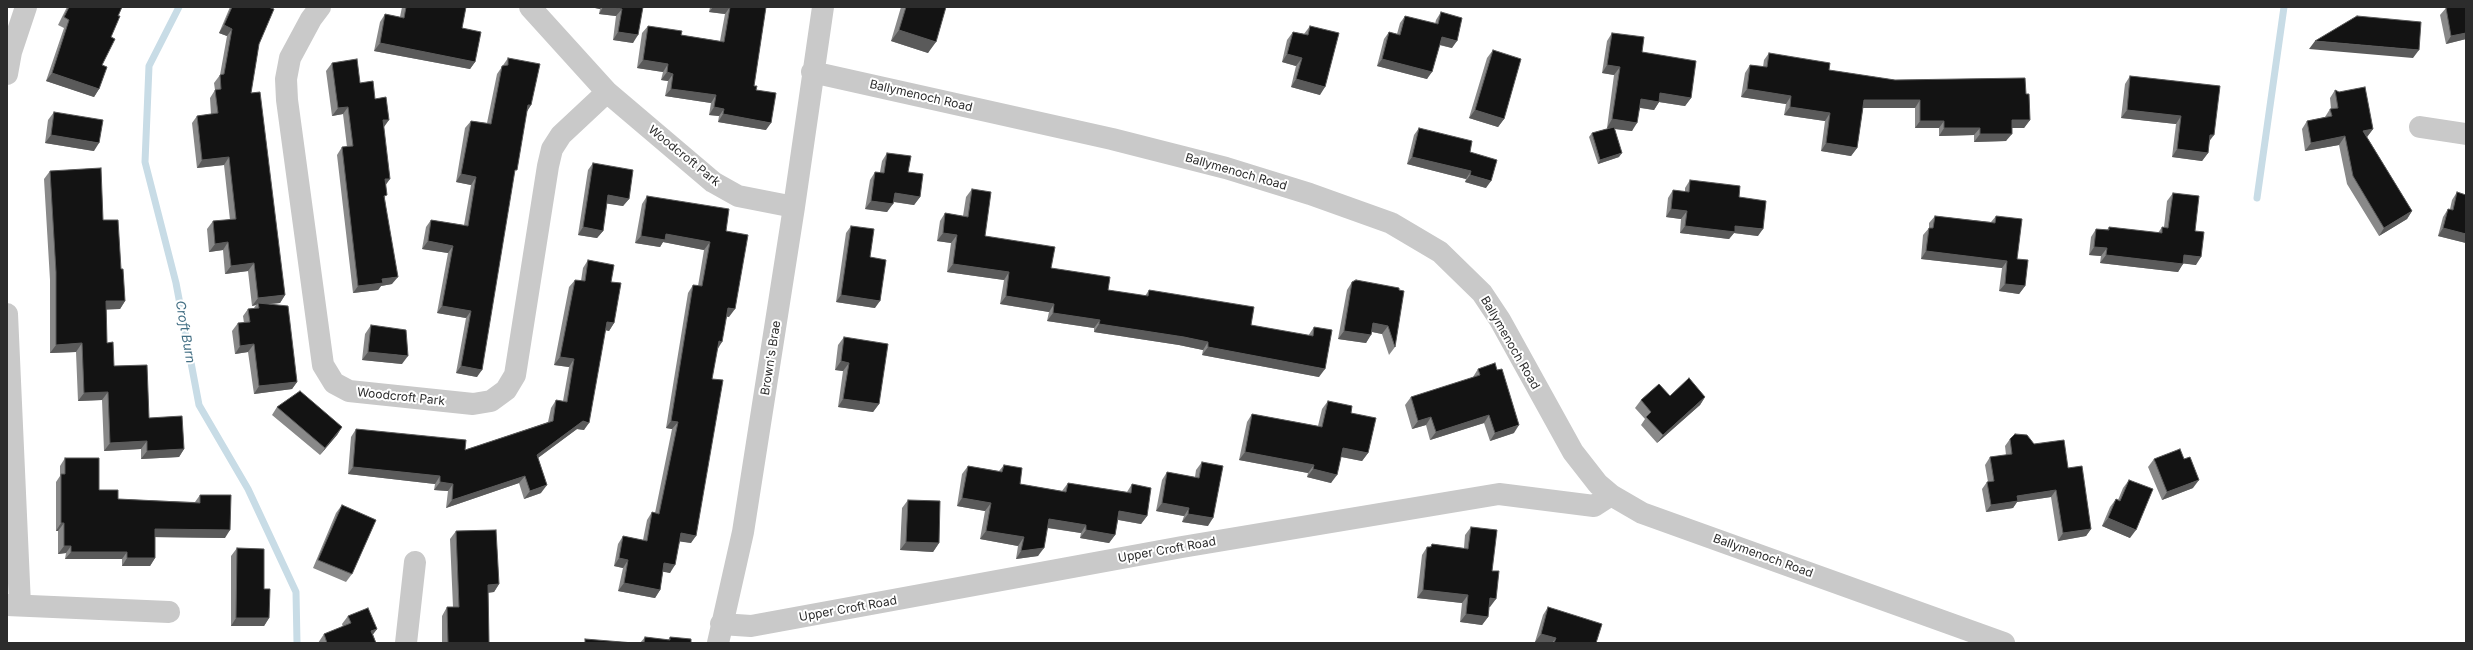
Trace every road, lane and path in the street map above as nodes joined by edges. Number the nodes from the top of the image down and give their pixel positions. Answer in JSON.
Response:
{"nodes":[{"id":1,"x":26,"y":7,"type":"edge"},
{"id":2,"x":320,"y":7,"type":"edge"},
{"id":3,"x":530,"y":7,"type":"edge"},
{"id":4,"x":822,"y":7,"type":"edge"},
{"id":5,"x":812,"y":72,"type":"junction"},
{"id":6,"x":7,"y":74,"type":"edge"},
{"id":7,"x":607,"y":92,"type":"junction"},
{"id":8,"x":2420,"y":127,"type":"dead end"},
{"id":9,"x":2466,"y":134,"type":"edge"},
{"id":10,"x":794,"y":207,"type":"junction"},
{"id":11,"x":7,"y":314,"type":"edge"},
{"id":12,"x":1611,"y":495,"type":"junction"},
{"id":13,"x":415,"y":562,"type":"dead end"},
{"id":14,"x":13,"y":605,"type":"edge"},
{"id":15,"x":169,"y":612,"type":"dead end"},
{"id":16,"x":719,"y":633,"type":"edge"},
{"id":17,"x":406,"y":643,"type":"edge"},
{"id":18,"x":2004,"y":643,"type":"edge"}],
"edges":[{"from":1,"to":6,"type":"street"},
{"from":2,"to":7,"type":"street","name":"Woodcroft Park"},
{"from":3,"to":7,"type":"street","name":"Woodcroft Park"},
{"from":4,"to":5,"type":"street","name":"Brown's Brae"},
{"from":5,"to":10,"type":"street","name":"Brown's Brae"},
{"from":5,"to":12,"type":"street","name":"Ballymenoch Road"},
{"from":7,"to":10,"type":"street","name":"Woodcroft Park"},
{"from":8,"to":9,"type":"street"},
{"from":10,"to":16,"type":"street","name":"Brown's Brae"},
{"from":11,"to":14,"type":"street"},
{"from":12,"to":16,"type":"street","name":"Upper Croft Road"},
{"from":12,"to":18,"type":"street","name":"Ballymenoch Road"},
{"from":13,"to":17,"type":"street"},
{"from":14,"to":15,"type":"street"}]}
